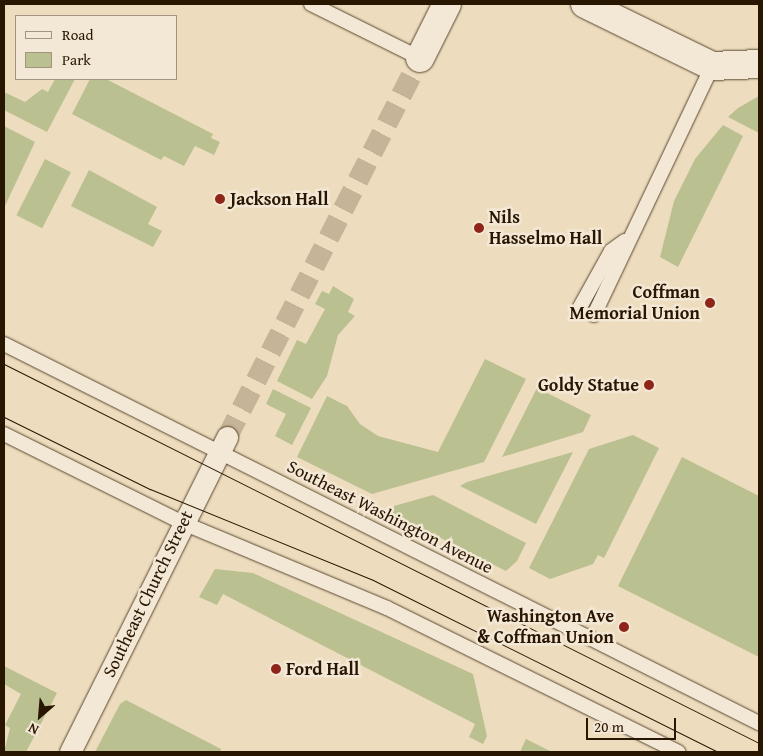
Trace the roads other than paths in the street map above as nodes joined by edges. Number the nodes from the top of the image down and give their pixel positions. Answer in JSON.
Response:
{"nodes":[{"id":1,"x":312,"y":4,"type":"edge"},
{"id":2,"x":447,"y":4,"type":"edge"},
{"id":3,"x":585,"y":4,"type":"edge"},
{"id":4,"x":420,"y":58,"type":"joint"},
{"id":5,"x":759,"y":64,"type":"edge"},
{"id":6,"x":712,"y":66,"type":"junction"},
{"id":7,"x":625,"y":241,"type":"junction"},
{"id":8,"x":580,"y":307,"type":"dead end"},
{"id":9,"x":594,"y":315,"type":"dead end"},
{"id":10,"x":4,"y":344,"type":"edge"},
{"id":11,"x":4,"y":434,"type":"edge"},
{"id":12,"x":223,"y":445,"type":"junction"},
{"id":13,"x":183,"y":523,"type":"junction"},
{"id":14,"x":759,"y":723,"type":"edge"},
{"id":15,"x":70,"y":752,"type":"edge"},
{"id":16,"x":678,"y":752,"type":"edge"}],
"edges":[{"from":1,"to":4,"type":"lane"},
{"from":2,"to":4,"type":"street"},
{"from":3,"to":6,"type":"street"},
{"from":5,"to":6,"type":"street"},
{"from":6,"to":7,"type":"lane"},
{"from":7,"to":8,"type":"lane"},
{"from":7,"to":9,"type":"lane"},
{"from":10,"to":12,"type":"lane","name":"Southeast Washington Avenue"},
{"from":11,"to":13,"type":"lane"},
{"from":12,"to":13,"type":"street","name":"Southeast Church Street"},
{"from":12,"to":14,"type":"lane","name":"Southeast Washington Avenue"},
{"from":13,"to":15,"type":"street","name":"Southeast Church Street"},
{"from":13,"to":16,"type":"lane"}]}
